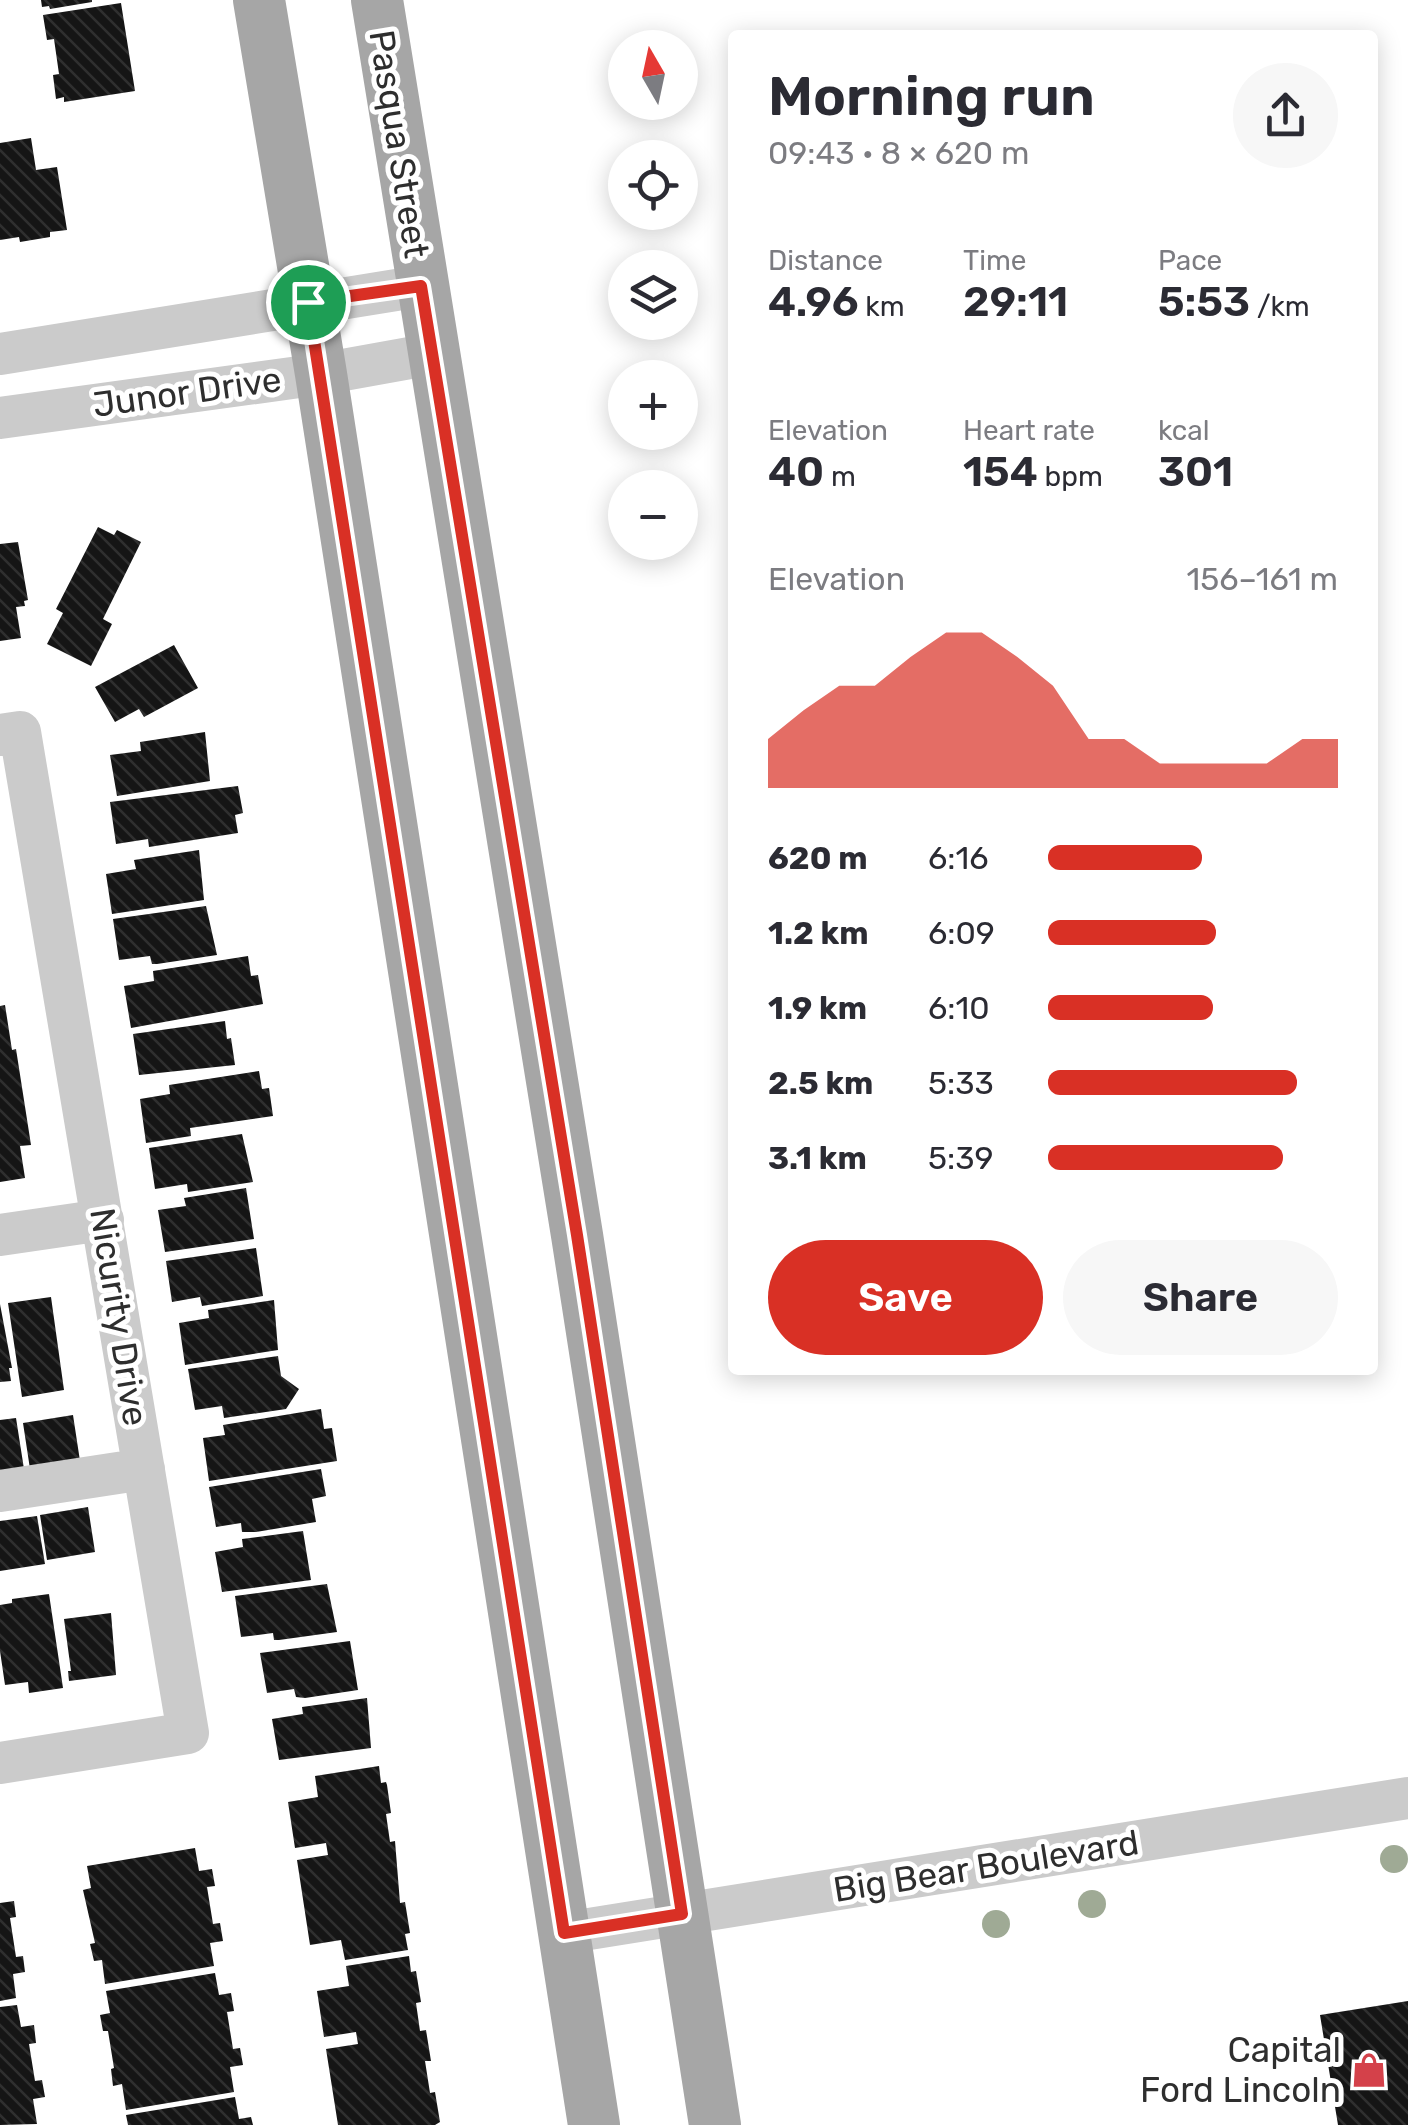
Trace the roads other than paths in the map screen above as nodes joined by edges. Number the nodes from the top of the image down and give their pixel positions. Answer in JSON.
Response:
{"nodes":[{"id":1,"x":259,"y":0,"type":"edge"},
{"id":2,"x":377,"y":0,"type":"edge"},
{"id":3,"x":421,"y":286,"type":"junction"},
{"id":4,"x":308,"y":302,"type":"junction"},
{"id":5,"x":0,"y":354,"type":"edge"},
{"id":6,"x":432,"y":354,"type":"junction"},
{"id":7,"x":321,"y":374,"type":"junction"},
{"id":8,"x":0,"y":418,"type":"edge"},
{"id":9,"x":0,"y":735,"type":"edge"},
{"id":10,"x":104,"y":1220,"type":"junction"},
{"id":11,"x":0,"y":1235,"type":"edge"},
{"id":12,"x":144,"y":1469,"type":"junction"},
{"id":13,"x":0,"y":1491,"type":"edge"},
{"id":14,"x":0,"y":1764,"type":"edge"},
{"id":15,"x":1408,"y":1798,"type":"edge"},
{"id":16,"x":682,"y":1914,"type":"junction"},
{"id":17,"x":564,"y":1933,"type":"junction"},
{"id":18,"x":594,"y":2125,"type":"edge"},
{"id":19,"x":715,"y":2125,"type":"edge"}],
"edges":[{"from":1,"to":4,"type":"main road"},
{"from":2,"to":3,"type":"main road","name":"Pasqua Street"},
{"from":3,"to":4,"type":"street","name":"Junor Drive"},
{"from":3,"to":6,"type":"main road","name":"Pasqua Street"},
{"from":4,"to":5,"type":"street","name":"Junor Drive"},
{"from":4,"to":7,"type":"main road"},
{"from":6,"to":7,"type":"street","name":"Junor Drive"},
{"from":6,"to":16,"type":"main road","name":"Pasqua Street"},
{"from":7,"to":8,"type":"street","name":"Junor Drive"},
{"from":7,"to":17,"type":"main road"},
{"from":9,"to":10,"type":"street","name":"Nicurity Drive"},
{"from":10,"to":11,"type":"street"},
{"from":10,"to":12,"type":"street","name":"Nicurity Drive"},
{"from":12,"to":13,"type":"street"},
{"from":12,"to":14,"type":"street","name":"Nicurity Drive"},
{"from":15,"to":16,"type":"street","name":"Big Bear Boulevard"},
{"from":16,"to":17,"type":"street","name":"Big Bear Boulevard"},
{"from":16,"to":19,"type":"main road","name":"Pasqua Street"},
{"from":17,"to":18,"type":"main road"}]}
